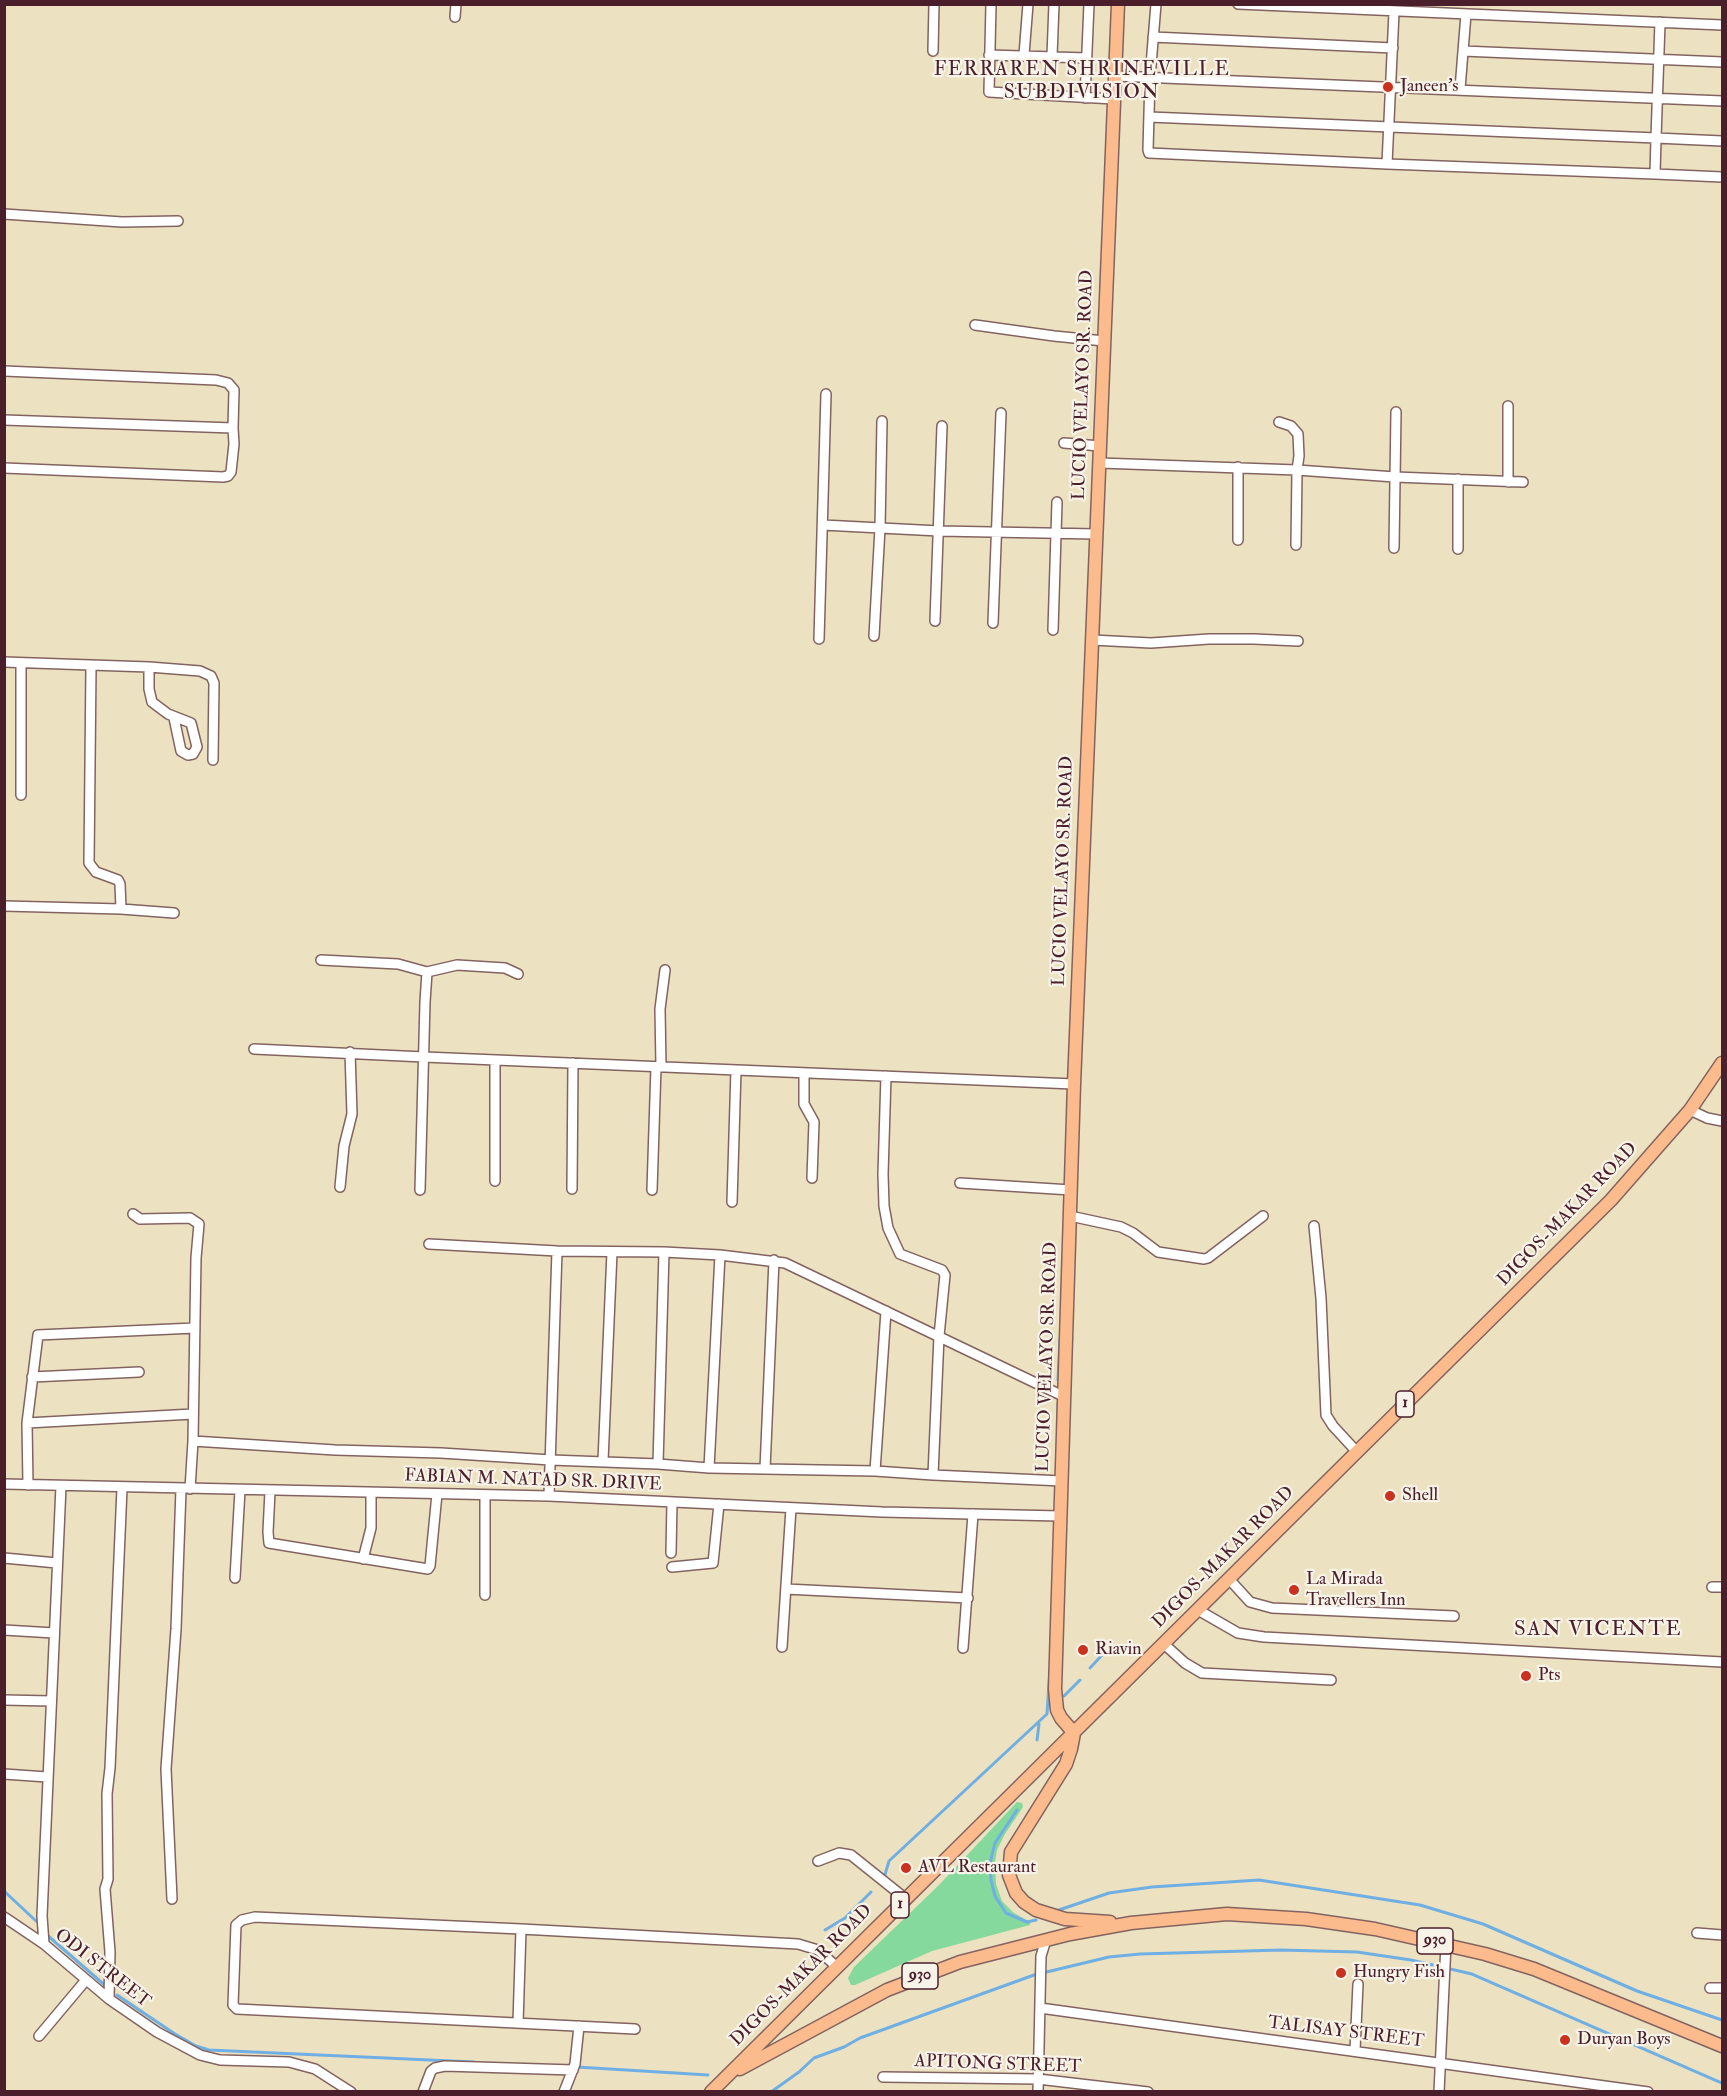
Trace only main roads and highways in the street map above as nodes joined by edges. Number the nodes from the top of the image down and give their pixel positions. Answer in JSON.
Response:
{"nodes":[{"id":1,"x":1118,"y":4,"type":"edge"},
{"id":2,"x":1722,"y":1063,"type":"edge"},
{"id":3,"x":1074,"y":1733,"type":"junction"},
{"id":4,"x":1131,"y":1923,"type":"junction"},
{"id":5,"x":1722,"y":2046,"type":"edge"},
{"id":6,"x":726,"y":2077,"type":"junction"},
{"id":7,"x":711,"y":2091,"type":"edge"}],
"edges":[{"from":1,"to":3,"type":"main road","name":"LUCIO VELAYO SR. ROAD"},
{"from":2,"to":3,"type":"main road","name":"DIGOS-MAKAR ROAD","number":"1"},
{"from":3,"to":4,"type":"main road","number":"930"},
{"from":3,"to":6,"type":"main road","name":"DIGOS-MAKAR ROAD","number":"1"},
{"from":4,"to":5,"type":"main road","number":"930"},
{"from":4,"to":6,"type":"main road","number":"930"},
{"from":6,"to":7,"type":"main road","name":"DIGOS-MAKAR ROAD","number":"1"}]}
